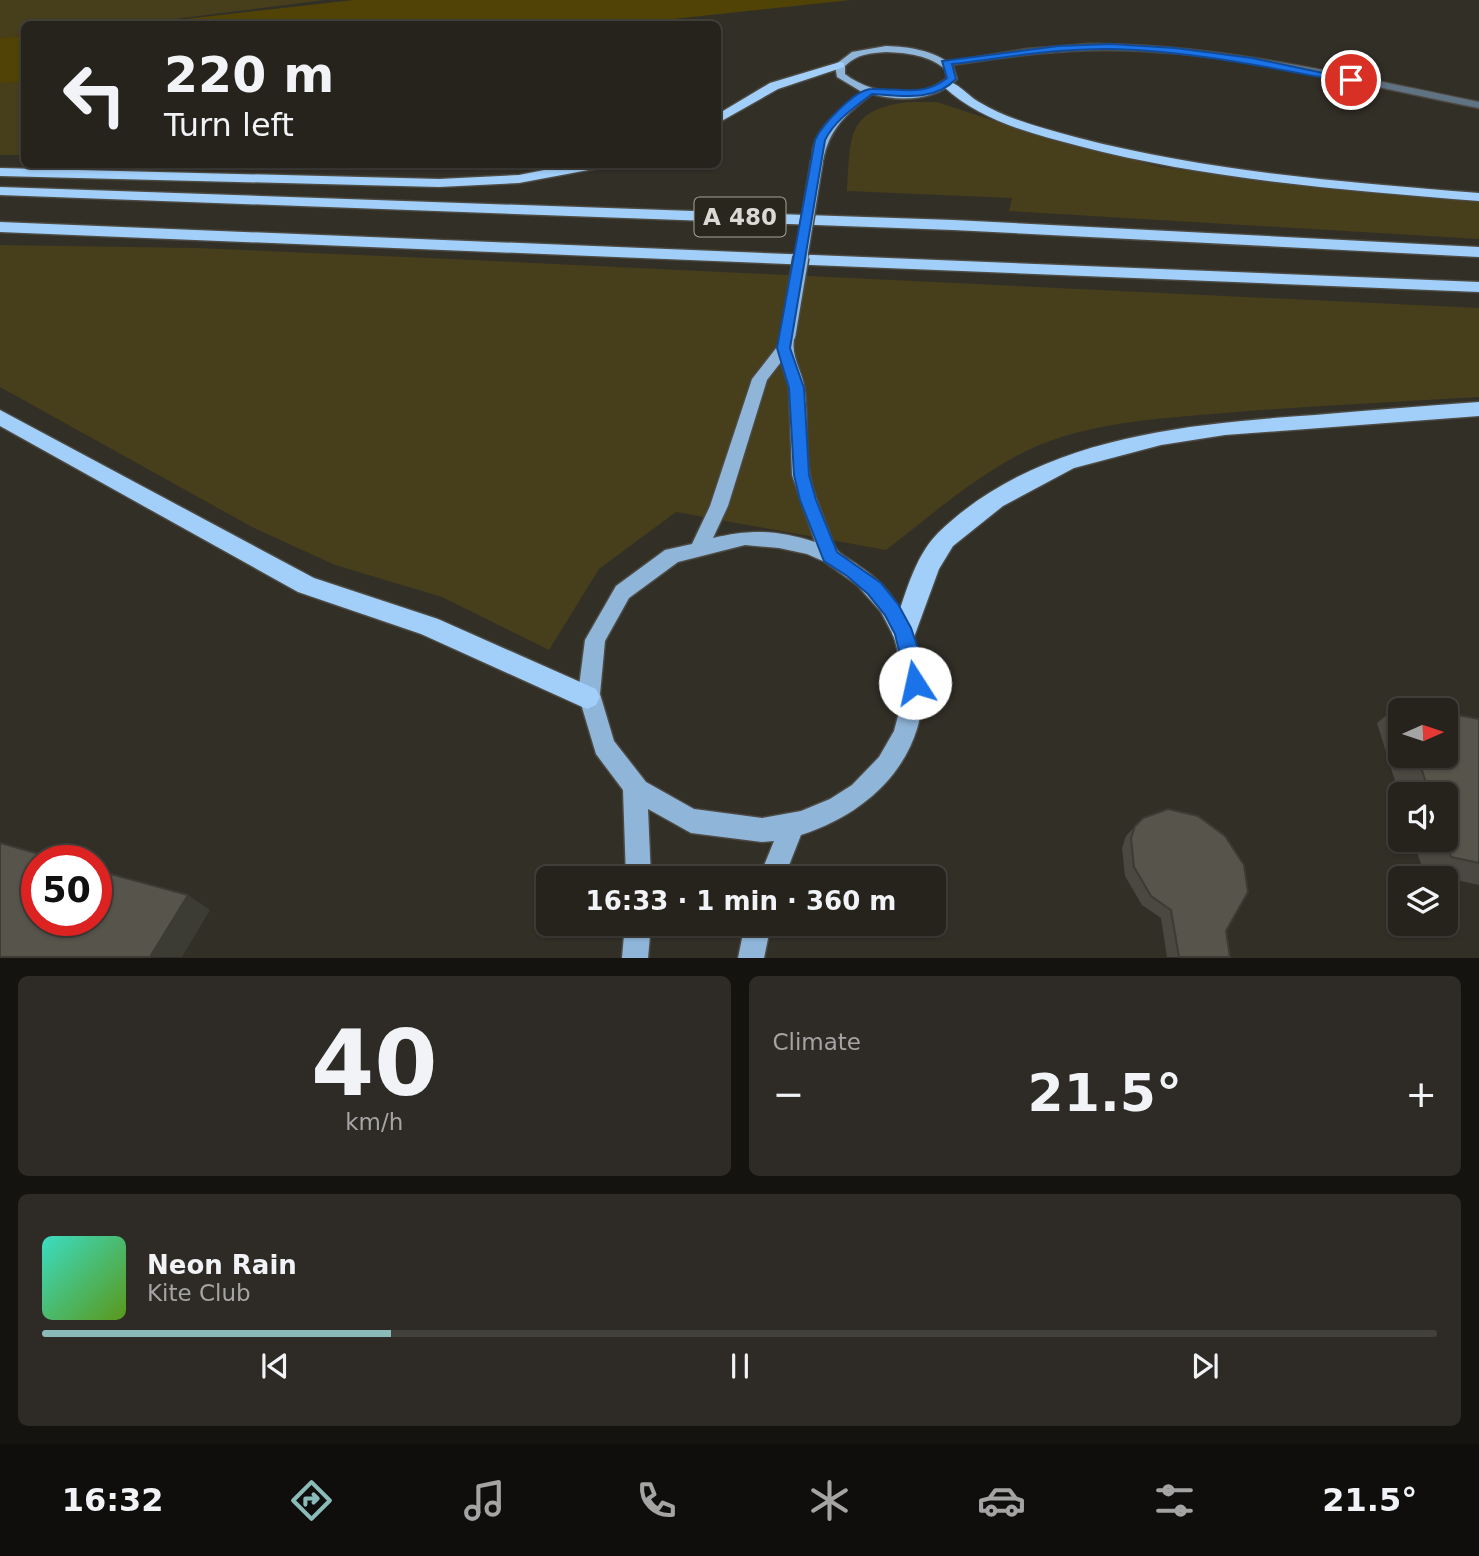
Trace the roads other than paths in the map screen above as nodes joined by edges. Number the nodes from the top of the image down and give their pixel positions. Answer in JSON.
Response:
{"nodes":[{"id":1,"x":945,"y":63,"type":"junction"},
{"id":2,"x":840,"y":65,"type":"junction"},
{"id":3,"x":948,"y":84,"type":"junction"},
{"id":4,"x":870,"y":91,"type":"junction"},
{"id":5,"x":1479,"y":105,"type":"edge"},
{"id":6,"x":721,"y":117,"type":"edge"},
{"id":7,"x":575,"y":168,"type":"edge"},
{"id":8,"x":0,"y":172,"type":"edge"},
{"id":9,"x":0,"y":191,"type":"edge"},
{"id":10,"x":1479,"y":197,"type":"edge"},
{"id":11,"x":0,"y":227,"type":"edge"},
{"id":12,"x":1479,"y":252,"type":"edge"},
{"id":13,"x":1479,"y":287,"type":"edge"},
{"id":14,"x":786,"y":341,"type":"junction"},
{"id":15,"x":1479,"y":409,"type":"edge"},
{"id":16,"x":0,"y":417,"type":"edge"},
{"id":17,"x":701,"y":544,"type":"junction"},
{"id":18,"x":831,"y":556,"type":"junction"},
{"id":19,"x":904,"y":633,"type":"junction"},
{"id":20,"x":587,"y":697,"type":"junction"},
{"id":21,"x":635,"y":786,"type":"junction"},
{"id":22,"x":792,"y":826,"type":"junction"},
{"id":23,"x":638,"y":866,"type":"edge"},
{"id":24,"x":777,"y":866,"type":"edge"},
{"id":25,"x":637,"y":936,"type":"edge"},
{"id":26,"x":755,"y":936,"type":"edge"},
{"id":27,"x":635,"y":957,"type":"edge"},
{"id":28,"x":751,"y":957,"type":"edge"}],
"edges":[{"from":1,"to":2,"type":"main road"},
{"from":1,"to":3,"type":"main road"},
{"from":1,"to":5,"type":"street"},
{"from":2,"to":4,"type":"main road"},
{"from":2,"to":6,"type":"highway"},
{"from":3,"to":4,"type":"main road"},
{"from":3,"to":10,"type":"highway"},
{"from":4,"to":14,"type":"main road","bridge":true},
{"from":7,"to":8,"type":"highway"},
{"from":9,"to":12,"type":"highway","number":"A 480"},
{"from":11,"to":13,"type":"highway","number":"A 480"},
{"from":14,"to":17,"type":"main road"},
{"from":14,"to":18,"type":"main road"},
{"from":15,"to":19,"type":"highway"},
{"from":16,"to":20,"type":"highway"},
{"from":17,"to":18,"type":"main road"},
{"from":17,"to":20,"type":"main road"},
{"from":18,"to":19,"type":"main road"},
{"from":19,"to":22,"type":"main road"},
{"from":20,"to":21,"type":"main road"},
{"from":21,"to":22,"type":"main road"},
{"from":21,"to":23,"type":"main road"},
{"from":22,"to":24,"type":"main road"},
{"from":25,"to":27,"type":"main road"},
{"from":26,"to":28,"type":"main road"}]}
